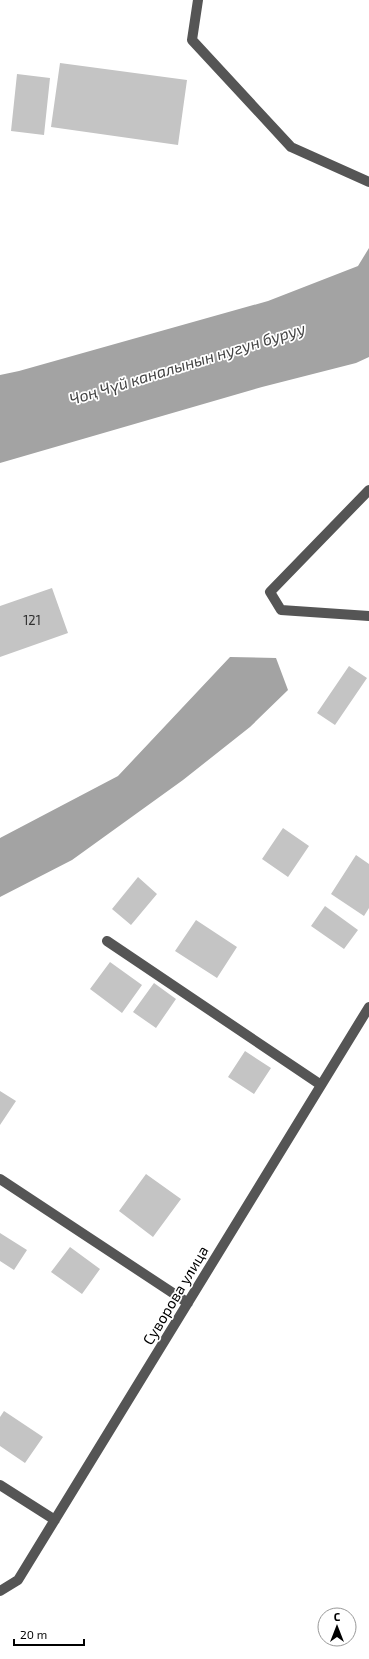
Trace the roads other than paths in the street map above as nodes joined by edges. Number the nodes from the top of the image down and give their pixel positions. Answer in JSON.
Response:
{"nodes":[{"id":1,"x":197,"y":0,"type":"edge"},
{"id":2,"x":369,"y":182,"type":"edge"},
{"id":3,"x":369,"y":490,"type":"edge"},
{"id":4,"x":369,"y":616,"type":"edge"},
{"id":5,"x":107,"y":941,"type":"dead end"},
{"id":6,"x":369,"y":1007,"type":"edge"},
{"id":7,"x":321,"y":1085,"type":"junction"},
{"id":8,"x":0,"y":1179,"type":"edge"},
{"id":9,"x":188,"y":1302,"type":"junction"},
{"id":10,"x":0,"y":1484,"type":"edge"},
{"id":11,"x":55,"y":1520,"type":"junction"},
{"id":12,"x":0,"y":1591,"type":"edge"}],
"edges":[{"from":1,"to":2,"type":"street"},
{"from":3,"to":4,"type":"street"},
{"from":5,"to":7,"type":"street"},
{"from":6,"to":7,"type":"street","name":"Суворова улица"},
{"from":7,"to":9,"type":"street","name":"Суворова улица"},
{"from":8,"to":9,"type":"street"},
{"from":9,"to":11,"type":"street","name":"Суворова улица"},
{"from":10,"to":11,"type":"street"},
{"from":11,"to":12,"type":"street","name":"Суворова улица"}]}
